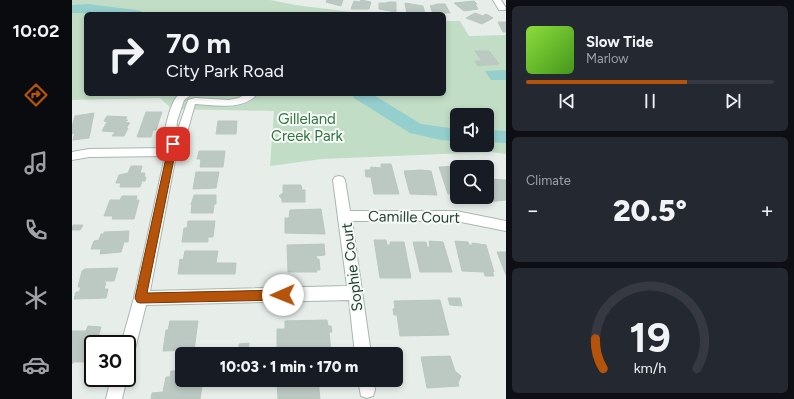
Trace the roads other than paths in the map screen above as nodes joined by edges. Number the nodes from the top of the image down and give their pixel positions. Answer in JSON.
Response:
{"nodes":[{"id":1,"x":497,"y":0,"type":"edge"},
{"id":2,"x":502,"y":8,"type":"dead end"},
{"id":3,"x":192,"y":96,"type":"edge"},
{"id":4,"x":249,"y":96,"type":"edge"},
{"id":5,"x":172,"y":148,"type":"junction"},
{"id":6,"x":72,"y":156,"type":"edge"},
{"id":7,"x":338,"y":180,"type":"dead end"},
{"id":8,"x":345,"y":216,"type":"junction"},
{"id":9,"x":506,"y":226,"type":"edge"},
{"id":10,"x":354,"y":293,"type":"junction"},
{"id":11,"x":140,"y":298,"type":"junction"},
{"id":12,"x":131,"y":335,"type":"edge"},
{"id":13,"x":362,"y":347,"type":"edge"},
{"id":14,"x":117,"y":387,"type":"edge"},
{"id":15,"x":114,"y":399,"type":"edge"}],
"edges":[{"from":1,"to":2,"type":"street"},
{"from":3,"to":4,"type":"street"},
{"from":3,"to":5,"type":"street"},
{"from":5,"to":6,"type":"street"},
{"from":5,"to":11,"type":"street"},
{"from":7,"to":8,"type":"street","name":"Sophie Court"},
{"from":8,"to":9,"type":"street","name":"Camille Court"},
{"from":8,"to":10,"type":"street","name":"Sophie Court"},
{"from":10,"to":11,"type":"street"},
{"from":10,"to":13,"type":"street","name":"Sophie Court"},
{"from":11,"to":12,"type":"street"},
{"from":14,"to":15,"type":"street"}]}
